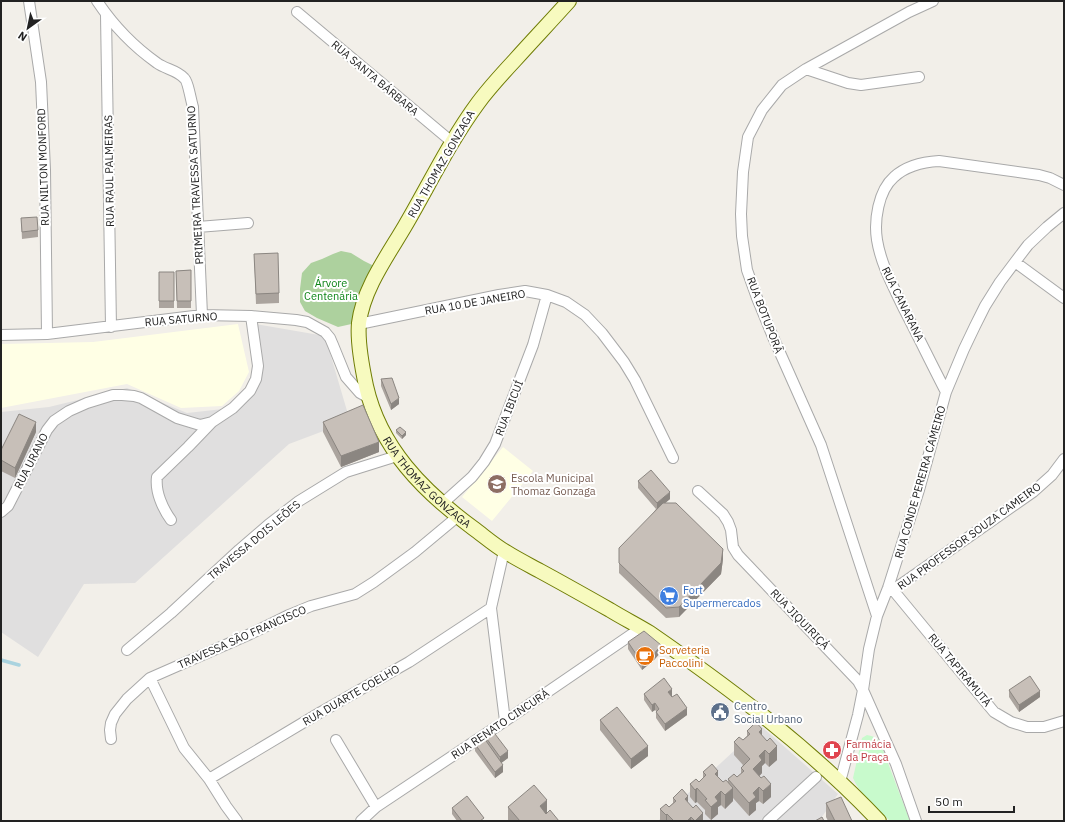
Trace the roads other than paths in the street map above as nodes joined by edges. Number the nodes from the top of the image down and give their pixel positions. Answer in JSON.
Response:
{"nodes":[{"id":1,"x":29,"y":1,"type":"edge"},
{"id":2,"x":96,"y":1,"type":"edge"},
{"id":3,"x":569,"y":1,"type":"edge"},
{"id":4,"x":933,"y":1,"type":"edge"},
{"id":5,"x":297,"y":12,"type":"dead end"},
{"id":6,"x":106,"y":15,"type":"junction"},
{"id":7,"x":806,"y":69,"type":"junction"},
{"id":8,"x":920,"y":76,"type":"dead end"},
{"id":9,"x":452,"y":142,"type":"junction"},
{"id":10,"x":1064,"y":185,"type":"edge"},
{"id":11,"x":1064,"y":213,"type":"edge"},
{"id":12,"x":248,"y":223,"type":"dead end"},
{"id":13,"x":198,"y":227,"type":"junction"},
{"id":14,"x":1015,"y":262,"type":"junction"},
{"id":15,"x":547,"y":296,"type":"junction"},
{"id":16,"x":1064,"y":298,"type":"edge"},
{"id":17,"x":202,"y":315,"type":"junction"},
{"id":18,"x":251,"y":316,"type":"junction"},
{"id":19,"x":359,"y":324,"type":"junction"},
{"id":20,"x":111,"y":327,"type":"junction"},
{"id":21,"x":47,"y":334,"type":"junction"},
{"id":22,"x":1,"y":335,"type":"edge"},
{"id":23,"x":946,"y":392,"type":"junction"},
{"id":24,"x":369,"y":398,"type":"junction"},
{"id":25,"x":212,"y":422,"type":"junction"},
{"id":26,"x":397,"y":456,"type":"junction"},
{"id":27,"x":673,"y":458,"type":"dead end"},
{"id":28,"x":1064,"y":459,"type":"edge"},
{"id":29,"x":698,"y":491,"type":"dead end"},
{"id":30,"x":442,"y":504,"type":"junction"},
{"id":31,"x":4,"y":509,"type":"edge"},
{"id":32,"x":457,"y":517,"type":"junction"},
{"id":33,"x":171,"y":520,"type":"dead end"},
{"id":34,"x":504,"y":551,"type":"junction"},
{"id":35,"x":891,"y":589,"type":"junction"},
{"id":36,"x":491,"y":608,"type":"junction"},
{"id":37,"x":877,"y":616,"type":"junction"},
{"id":38,"x":641,"y":628,"type":"junction"},
{"id":39,"x":127,"y":650,"type":"dead end"},
{"id":40,"x":150,"y":678,"type":"junction"},
{"id":41,"x":863,"y":690,"type":"junction"},
{"id":42,"x":505,"y":721,"type":"junction"},
{"id":43,"x":1064,"y":722,"type":"edge"},
{"id":44,"x":111,"y":739,"type":"dead end"},
{"id":45,"x":336,"y":740,"type":"dead end"},
{"id":46,"x":816,"y":777,"type":"dead end"},
{"id":47,"x":209,"y":779,"type":"junction"},
{"id":48,"x":840,"y":782,"type":"junction"},
{"id":49,"x":376,"y":807,"type":"junction"},
{"id":50,"x":237,"y":821,"type":"edge"},
{"id":51,"x":361,"y":821,"type":"edge"},
{"id":52,"x":768,"y":821,"type":"edge"},
{"id":53,"x":879,"y":821,"type":"edge"},
{"id":54,"x":916,"y":821,"type":"edge"}],
"edges":[{"from":1,"to":21,"type":"street","name":"RUA NILTON MONFORD"},
{"from":2,"to":6,"type":"street","name":"PRIMEIRA TRAVESSA SATURNO"},
{"from":3,"to":9,"type":"main road","name":"RUA THOMAZ GONZAGA"},
{"from":4,"to":7,"type":"street","name":"RUA BOTUPORÃ"},
{"from":5,"to":9,"type":"street","name":"RUA SANTA BÁRBARA"},
{"from":6,"to":13,"type":"street","name":"PRIMEIRA TRAVESSA SATURNO"},
{"from":6,"to":20,"type":"street","name":"RUA RAUL PALMEIRAS"},
{"from":7,"to":8,"type":"street"},
{"from":7,"to":37,"type":"street","name":"RUA BOTUPORÃ"},
{"from":9,"to":19,"type":"main road","name":"RUA THOMAZ GONZAGA"},
{"from":10,"to":23,"type":"street","name":"RUA CANARANA"},
{"from":11,"to":14,"type":"street","name":"RUA CONDE PEREIRA CAMEIRO"},
{"from":12,"to":13,"type":"street"},
{"from":13,"to":17,"type":"street","name":"PRIMEIRA TRAVESSA SATURNO"},
{"from":14,"to":16,"type":"street"},
{"from":14,"to":23,"type":"street","name":"RUA CONDE PEREIRA CAMEIRO"},
{"from":15,"to":19,"type":"street","name":"RUA 10 DE JANEIRO"},
{"from":15,"to":27,"type":"street","name":"RUA 10 DE JANEIRO"},
{"from":15,"to":30,"type":"street","name":"RUA IBICUÍ"},
{"from":17,"to":18,"type":"street","name":"RUA SATURNO"},
{"from":17,"to":20,"type":"street","name":"RUA SATURNO"},
{"from":18,"to":24,"type":"street","name":"RUA SATURNO"},
{"from":18,"to":25,"type":"street"},
{"from":19,"to":24,"type":"main road","name":"RUA THOMAZ GONZAGA"},
{"from":20,"to":21,"type":"street","name":"RUA SATURNO"},
{"from":21,"to":22,"type":"street","name":"RUA SATURNO"},
{"from":23,"to":35,"type":"street","name":"RUA CONDE PEREIRA CAMEIRO"},
{"from":24,"to":26,"type":"main road","name":"RUA THOMAZ GONZAGA"},
{"from":25,"to":31,"type":"street","name":"RUA URANO"},
{"from":25,"to":33,"type":"street"},
{"from":26,"to":30,"type":"main road","name":"RUA THOMAZ GONZAGA"},
{"from":26,"to":39,"type":"street","name":"TRAVESSA DOIS LEÕES"},
{"from":28,"to":35,"type":"street","name":"RUA PROFESSOR SOUZA CAMEIRO"},
{"from":29,"to":41,"type":"street","name":"RUA JIQUIRIÇÁ"},
{"from":30,"to":32,"type":"main road","name":"RUA THOMAZ GONZAGA"},
{"from":32,"to":34,"type":"main road","name":"RUA THOMAZ GONZAGA"},
{"from":32,"to":40,"type":"street","name":"TRAVESSA SÃO FRANCISCO"},
{"from":34,"to":36,"type":"street"},
{"from":34,"to":38,"type":"main road","name":"RUA THOMAZ GONZAGA"},
{"from":35,"to":37,"type":"street","name":"RUA CONDE PEREIRA CAMEIRO"},
{"from":35,"to":43,"type":"street","name":"RUA TAPIRAMUTÁ"},
{"from":36,"to":42,"type":"street"},
{"from":36,"to":47,"type":"street","name":"RUA DUARTE COELHO"},
{"from":37,"to":41,"type":"street","name":"RUA CONDE PEREIRA CAMEIRO"},
{"from":38,"to":42,"type":"street","name":"RUA RENATO CINCURÁ"},
{"from":38,"to":48,"type":"main road","name":"RUA THOMAZ GONZAGA"},
{"from":40,"to":44,"type":"street","name":"TRAVESSA SÃO FRANCISCO"},
{"from":40,"to":47,"type":"street"},
{"from":41,"to":48,"type":"street","name":"RUA CONDE PEREIRA CAMEIRO"},
{"from":41,"to":54,"type":"street","name":"RUA JIQUIRIÇÁ"},
{"from":42,"to":49,"type":"street","name":"RUA RENATO CINCURÁ"},
{"from":45,"to":49,"type":"street"},
{"from":46,"to":52,"type":"street"},
{"from":47,"to":50,"type":"street"},
{"from":48,"to":53,"type":"main road","name":"RUA THOMAZ GONZAGA"},
{"from":49,"to":51,"type":"street","name":"RUA RENATO CINCURÁ"}]}
